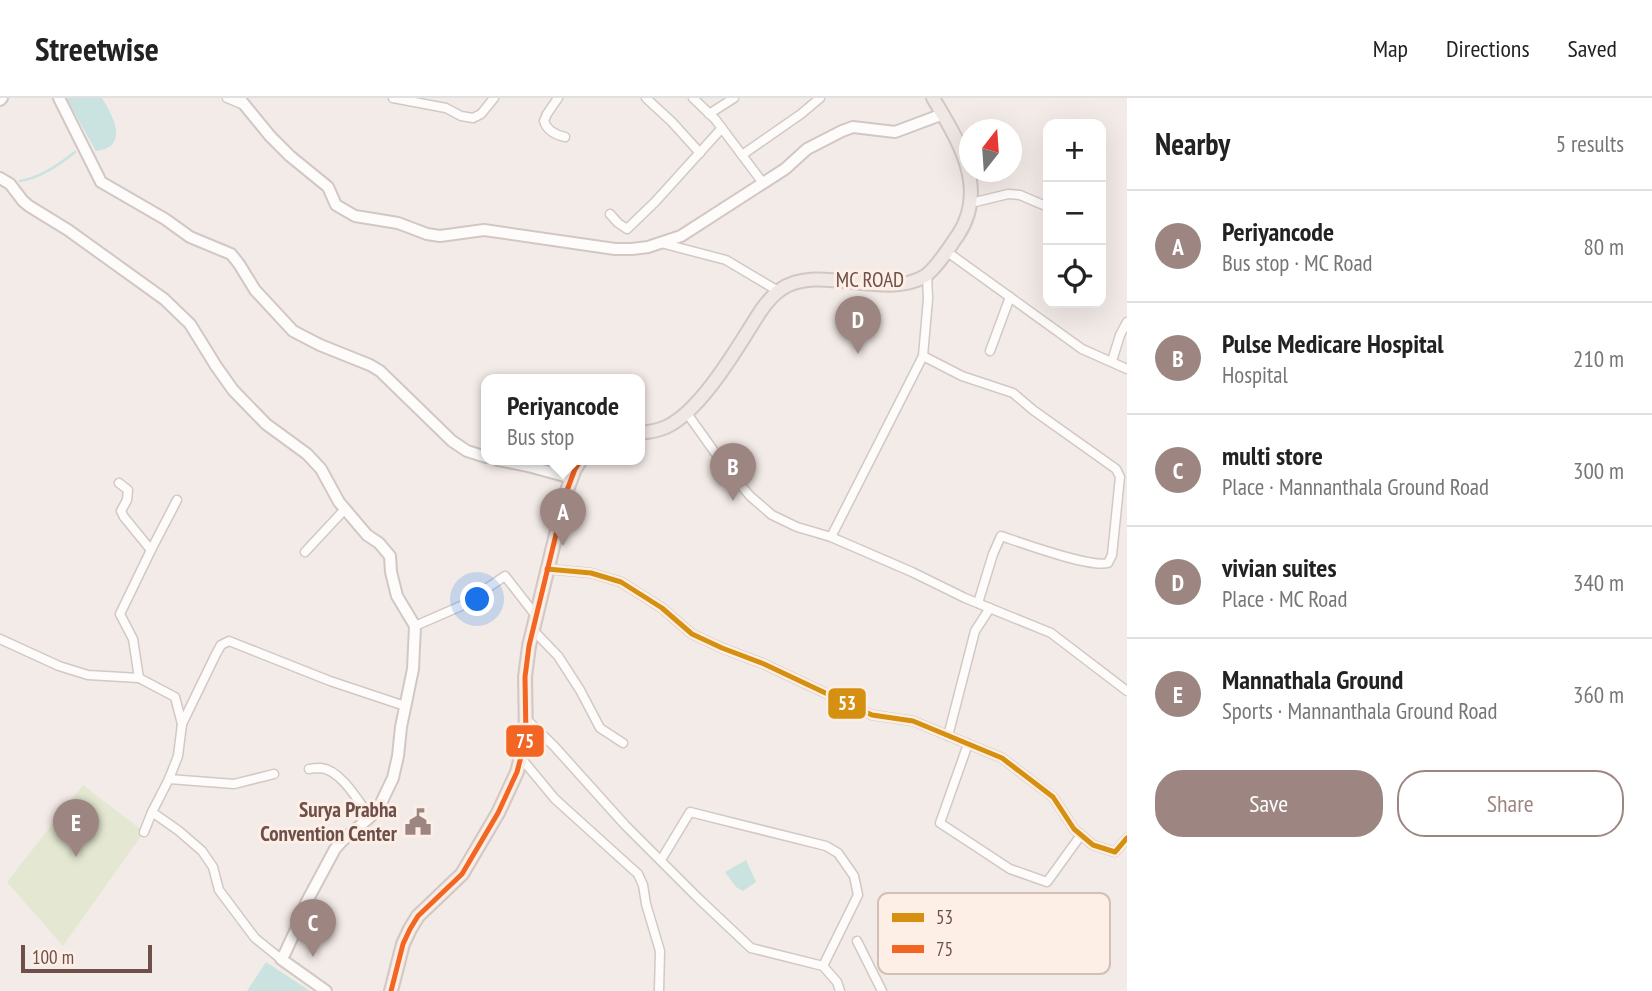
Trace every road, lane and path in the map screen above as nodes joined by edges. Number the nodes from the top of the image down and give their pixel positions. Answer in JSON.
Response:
{"nodes":[{"id":1,"x":59,"y":98,"type":"edge"},
{"id":2,"x":227,"y":98,"type":"edge"},
{"id":3,"x":393,"y":98,"type":"edge"},
{"id":4,"x":494,"y":98,"type":"edge"},
{"id":5,"x":558,"y":98,"type":"edge"},
{"id":6,"x":646,"y":98,"type":"edge"},
{"id":7,"x":693,"y":98,"type":"edge"},
{"id":8,"x":734,"y":98,"type":"edge"},
{"id":9,"x":820,"y":98,"type":"edge"},
{"id":10,"x":933,"y":98,"type":"edge"},
{"id":11,"x":241,"y":102,"type":"edge"},
{"id":12,"x":709,"y":114,"type":"junction"},
{"id":13,"x":943,"y":114,"type":"junction"},
{"id":14,"x":722,"y":128,"type":"junction"},
{"id":15,"x":565,"y":137,"type":"dead end"},
{"id":16,"x":700,"y":153,"type":"junction"},
{"id":17,"x":742,"y":155,"type":"junction"},
{"id":18,"x":0,"y":178,"type":"edge"},
{"id":19,"x":763,"y":183,"type":"junction"},
{"id":20,"x":971,"y":203,"type":"junction"},
{"id":21,"x":1043,"y":205,"type":"edge"},
{"id":22,"x":610,"y":214,"type":"dead end"},
{"id":23,"x":661,"y":243,"type":"junction"},
{"id":24,"x":946,"y":251,"type":"junction"},
{"id":25,"x":927,"y":275,"type":"junction"},
{"id":26,"x":778,"y":291,"type":"junction"},
{"id":27,"x":1010,"y":297,"type":"junction"},
{"id":28,"x":1127,"y":322,"type":"edge"},
{"id":29,"x":990,"y":351,"type":"dead end"},
{"id":30,"x":923,"y":356,"type":"junction"},
{"id":31,"x":1112,"y":361,"type":"junction"},
{"id":32,"x":1127,"y":369,"type":"edge"},
{"id":33,"x":686,"y":412,"type":"junction"},
{"id":34,"x":645,"y":432,"type":"edge"},
{"id":35,"x":481,"y":455,"type":"edge"},
{"id":36,"x":523,"y":465,"type":"edge"},
{"id":37,"x":577,"y":465,"type":"edge"},
{"id":38,"x":572,"y":478,"type":"junction"},
{"id":39,"x":119,"y":483,"type":"dead end"},
{"id":40,"x":177,"y":500,"type":"dead end"},
{"id":41,"x":345,"y":509,"type":"junction"},
{"id":42,"x":831,"y":537,"type":"junction"},
{"id":43,"x":151,"y":550,"type":"junction"},
{"id":44,"x":305,"y":552,"type":"dead end"},
{"id":45,"x":547,"y":569,"type":"junction"},
{"id":46,"x":978,"y":603,"type":"junction"},
{"id":47,"x":990,"y":608,"type":"junction"},
{"id":48,"x":535,"y":624,"type":"junction"},
{"id":49,"x":415,"y":626,"type":"junction"},
{"id":50,"x":0,"y":639,"type":"edge"},
{"id":51,"x":139,"y":678,"type":"junction"},
{"id":52,"x":1127,"y":691,"type":"edge"},
{"id":53,"x":405,"y":706,"type":"junction"},
{"id":54,"x":527,"y":720,"type":"junction"},
{"id":55,"x":182,"y":724,"type":"junction"},
{"id":56,"x":948,"y":736,"type":"junction"},
{"id":57,"x":623,"y":743,"type":"dead end"},
{"id":58,"x":968,"y":744,"type":"junction"},
{"id":59,"x":521,"y":758,"type":"junction"},
{"id":60,"x":309,"y":769,"type":"dead end"},
{"id":61,"x":274,"y":774,"type":"dead end"},
{"id":62,"x":169,"y":779,"type":"junction"},
{"id":63,"x":152,"y":812,"type":"junction"},
{"id":64,"x":370,"y":817,"type":"junction"},
{"id":65,"x":144,"y":832,"type":"dead end"},
{"id":66,"x":1081,"y":835,"type":"junction"},
{"id":67,"x":1127,"y":838,"type":"edge"},
{"id":68,"x":661,"y":860,"type":"junction"},
{"id":69,"x":857,"y":940,"type":"dead end"},
{"id":70,"x":281,"y":958,"type":"junction"},
{"id":71,"x":823,"y":966,"type":"junction"},
{"id":72,"x":326,"y":991,"type":"edge"},
{"id":73,"x":391,"y":991,"type":"edge"},
{"id":74,"x":659,"y":991,"type":"edge"},
{"id":75,"x":840,"y":991,"type":"edge"},
{"id":76,"x":882,"y":991,"type":"edge"}],
"edges":[{"from":1,"to":35,"type":"street"},
{"from":2,"to":11,"type":"street"},
{"from":3,"to":4,"type":"street"},
{"from":5,"to":15,"type":"street"},
{"from":6,"to":16,"type":"street"},
{"from":7,"to":12,"type":"street"},
{"from":8,"to":12,"type":"street"},
{"from":9,"to":17,"type":"street"},
{"from":10,"to":13,"type":"main road","name":"MC ROAD"},
{"from":11,"to":23,"type":"street"},
{"from":12,"to":14,"type":"street"},
{"from":13,"to":19,"type":"street"},
{"from":13,"to":20,"type":"main road","name":"MC ROAD"},
{"from":14,"to":16,"type":"street"},
{"from":14,"to":17,"type":"street"},
{"from":16,"to":22,"type":"street"},
{"from":17,"to":19,"type":"street"},
{"from":18,"to":41,"type":"street"},
{"from":19,"to":23,"type":"street"},
{"from":20,"to":21,"type":"street"},
{"from":20,"to":24,"type":"main road","name":"MC ROAD"},
{"from":23,"to":26,"type":"street"},
{"from":24,"to":25,"type":"main road","name":"MC ROAD"},
{"from":24,"to":27,"type":"street"},
{"from":25,"to":26,"type":"main road","name":"MC ROAD"},
{"from":25,"to":30,"type":"street"},
{"from":26,"to":33,"type":"main road"},
{"from":27,"to":29,"type":"street"},
{"from":27,"to":31,"type":"street"},
{"from":28,"to":31,"type":"street"},
{"from":30,"to":42,"type":"street"},
{"from":30,"to":46,"type":"street"},
{"from":31,"to":32,"type":"street"},
{"from":33,"to":34,"type":"main road"},
{"from":33,"to":42,"type":"street"},
{"from":36,"to":38,"type":"street"},
{"from":37,"to":38,"type":"main road"},
{"from":38,"to":45,"type":"main road"},
{"from":39,"to":43,"type":"street"},
{"from":40,"to":43,"type":"street"},
{"from":41,"to":44,"type":"street"},
{"from":41,"to":49,"type":"street"},
{"from":42,"to":46,"type":"street"},
{"from":43,"to":51,"type":"street"},
{"from":45,"to":48,"type":"main road"},
{"from":45,"to":56,"type":"street"},
{"from":46,"to":47,"type":"street"},
{"from":47,"to":52,"type":"street"},
{"from":47,"to":56,"type":"street"},
{"from":48,"to":49,"type":"street"},
{"from":48,"to":54,"type":"main road"},
{"from":48,"to":57,"type":"street"},
{"from":49,"to":53,"type":"street"},
{"from":50,"to":51,"type":"street"},
{"from":51,"to":55,"type":"street"},
{"from":53,"to":55,"type":"street"},
{"from":53,"to":64,"type":"street"},
{"from":54,"to":59,"type":"main road"},
{"from":54,"to":68,"type":"street"},
{"from":55,"to":62,"type":"street"},
{"from":56,"to":58,"type":"street"},
{"from":58,"to":66,"type":"street"},
{"from":58,"to":66,"type":"street"},
{"from":59,"to":73,"type":"main road"},
{"from":59,"to":74,"type":"street"},
{"from":60,"to":64,"type":"street"},
{"from":61,"to":62,"type":"street"},
{"from":62,"to":63,"type":"street"},
{"from":63,"to":65,"type":"street"},
{"from":63,"to":70,"type":"street"},
{"from":64,"to":70,"type":"street"},
{"from":66,"to":67,"type":"street"},
{"from":68,"to":71,"type":"street"},
{"from":68,"to":71,"type":"street"},
{"from":69,"to":76,"type":"street"},
{"from":70,"to":72,"type":"street"},
{"from":71,"to":75,"type":"street"}]}
